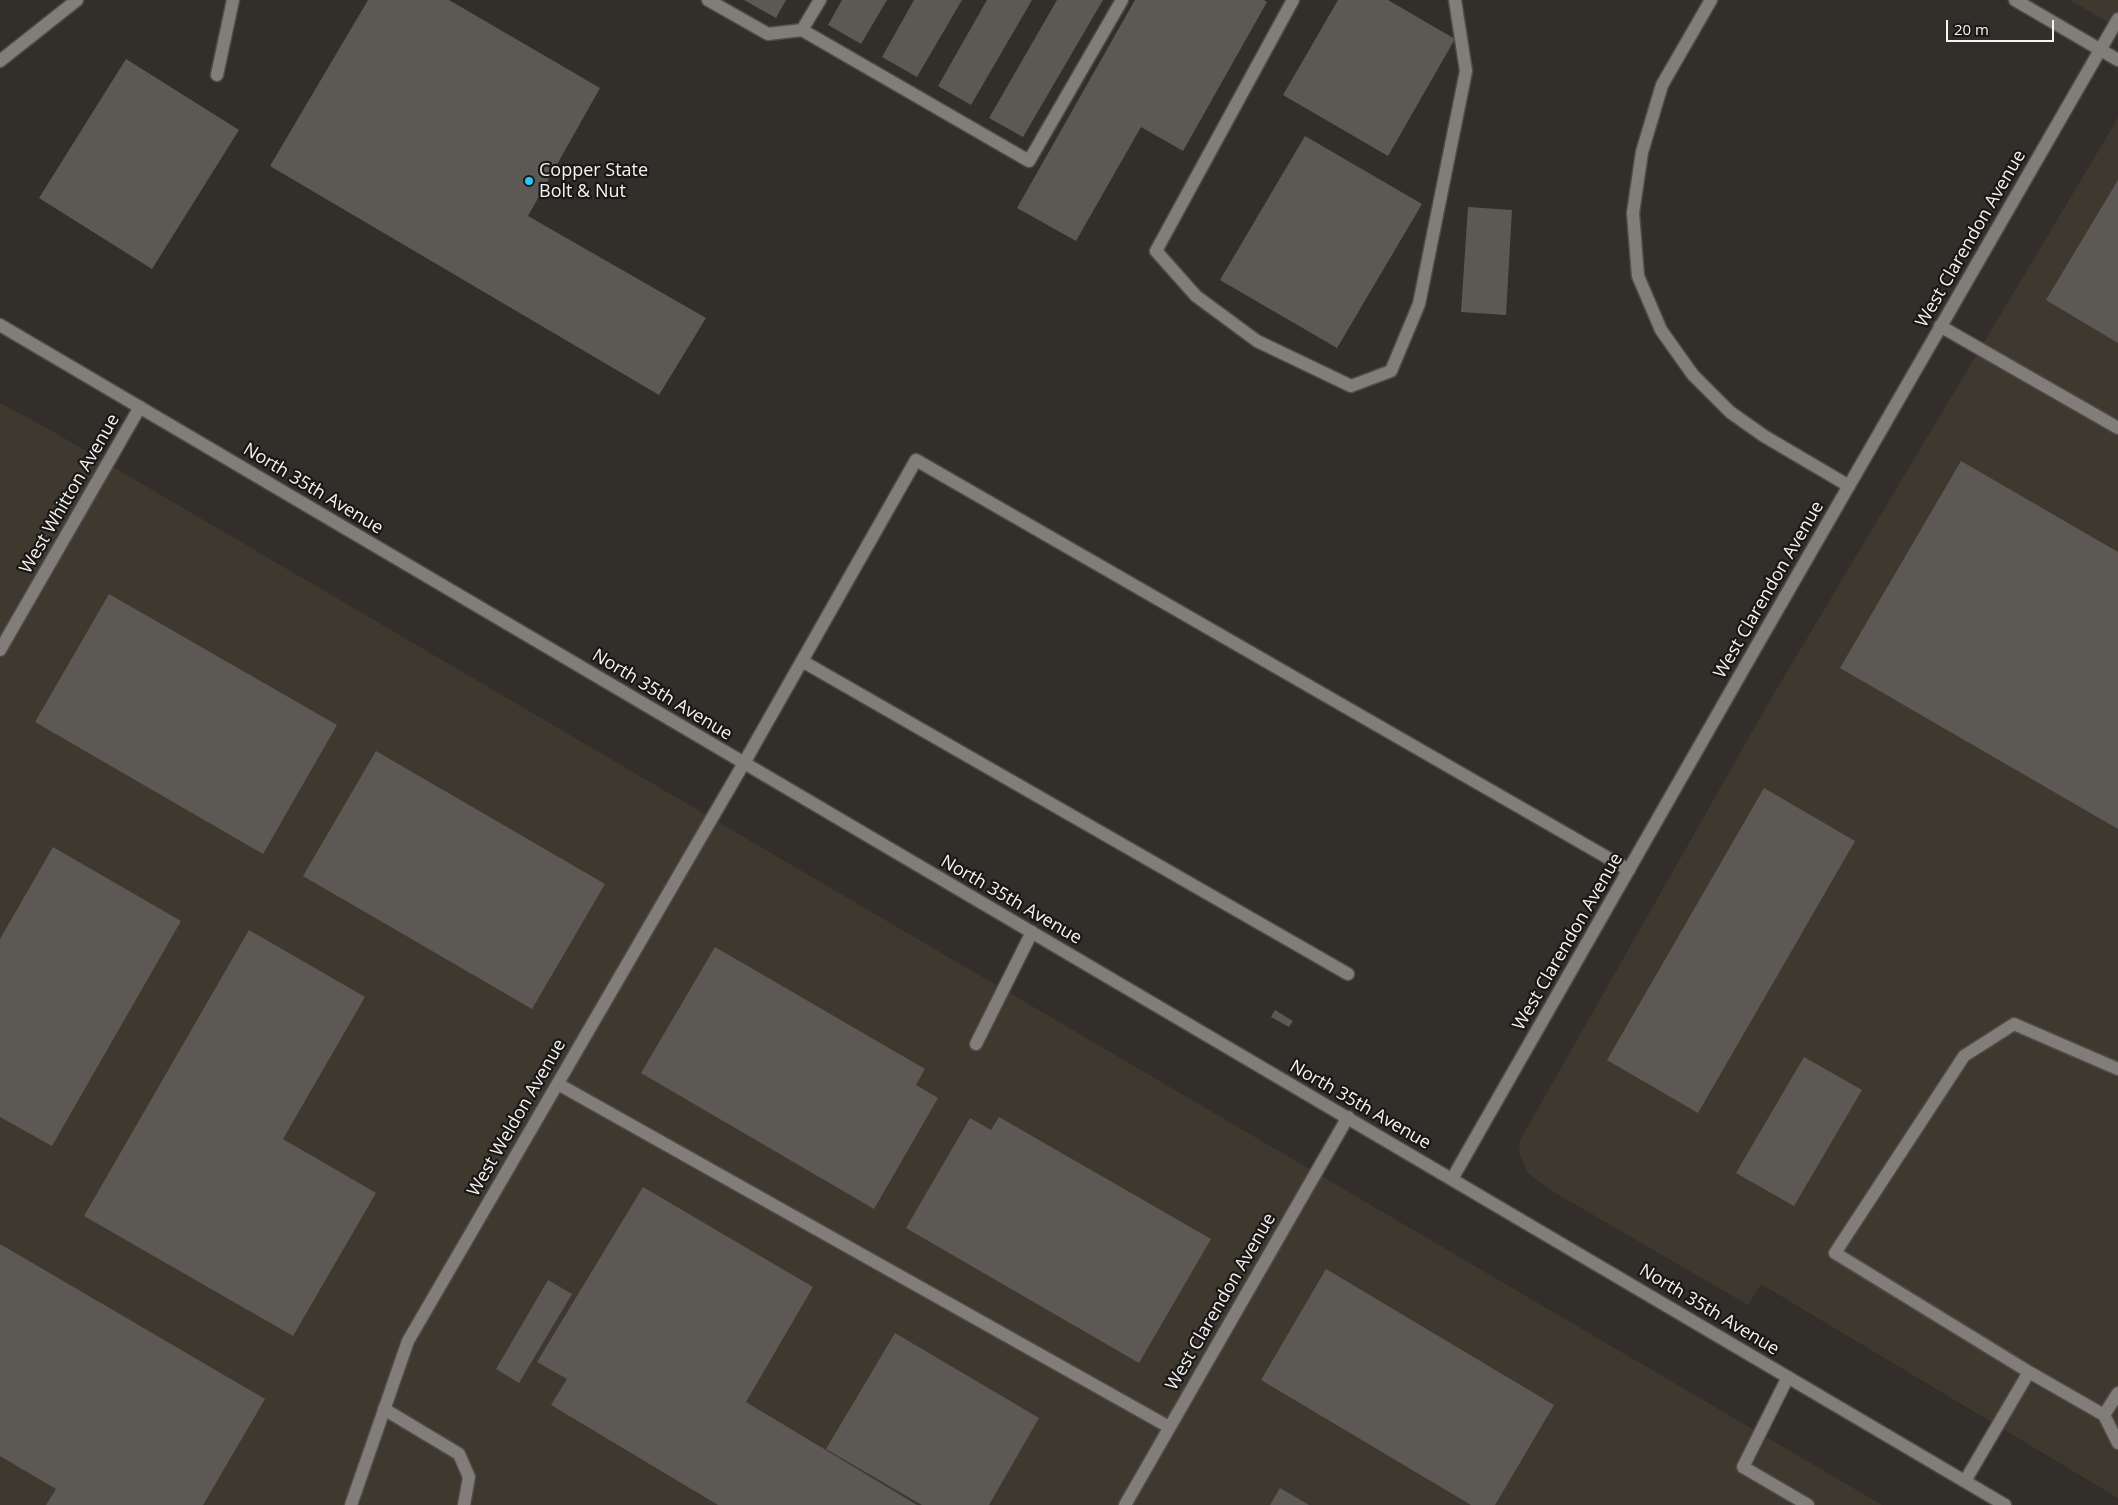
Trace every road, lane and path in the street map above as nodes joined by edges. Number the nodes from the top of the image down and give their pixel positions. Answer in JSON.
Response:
{"nodes":[{"id":1,"x":78,"y":0,"type":"edge"},
{"id":2,"x":233,"y":0,"type":"edge"},
{"id":3,"x":708,"y":0,"type":"edge"},
{"id":4,"x":820,"y":0,"type":"edge"},
{"id":5,"x":1122,"y":0,"type":"edge"},
{"id":6,"x":1294,"y":0,"type":"edge"},
{"id":7,"x":1455,"y":0,"type":"edge"},
{"id":8,"x":1711,"y":0,"type":"edge"},
{"id":9,"x":2015,"y":0,"type":"edge"},
{"id":10,"x":2118,"y":19,"type":"edge"},
{"id":11,"x":802,"y":30,"type":"junction"},
{"id":12,"x":2100,"y":50,"type":"junction"},
{"id":13,"x":2118,"y":60,"type":"edge"},
{"id":14,"x":0,"y":61,"type":"edge"},
{"id":15,"x":217,"y":74,"type":"dead end"},
{"id":16,"x":0,"y":325,"type":"edge"},
{"id":17,"x":1940,"y":326,"type":"junction"},
{"id":18,"x":140,"y":407,"type":"junction"},
{"id":19,"x":2118,"y":428,"type":"edge"},
{"id":20,"x":1849,"y":486,"type":"junction"},
{"id":21,"x":0,"y":650,"type":"edge"},
{"id":22,"x":802,"y":660,"type":"junction"},
{"id":23,"x":744,"y":763,"type":"junction"},
{"id":24,"x":1629,"y":870,"type":"junction"},
{"id":25,"x":1032,"y":932,"type":"junction"},
{"id":26,"x":1348,"y":974,"type":"dead end"},
{"id":27,"x":976,"y":1044,"type":"dead end"},
{"id":28,"x":2118,"y":1069,"type":"edge"},
{"id":29,"x":558,"y":1084,"type":"junction"},
{"id":30,"x":1348,"y":1117,"type":"junction"},
{"id":31,"x":1452,"y":1179,"type":"junction"},
{"id":32,"x":2029,"y":1372,"type":"junction"},
{"id":33,"x":1788,"y":1377,"type":"junction"},
{"id":34,"x":2118,"y":1393,"type":"edge"},
{"id":35,"x":384,"y":1409,"type":"junction"},
{"id":36,"x":2104,"y":1415,"type":"junction"},
{"id":37,"x":1170,"y":1427,"type":"junction"},
{"id":38,"x":2118,"y":1443,"type":"edge"},
{"id":39,"x":1965,"y":1481,"type":"junction"},
{"id":40,"x":351,"y":1505,"type":"edge"},
{"id":41,"x":464,"y":1505,"type":"edge"},
{"id":42,"x":1124,"y":1505,"type":"edge"},
{"id":43,"x":1808,"y":1505,"type":"edge"},
{"id":44,"x":2005,"y":1505,"type":"edge"}],
"edges":[{"from":1,"to":14,"type":"street"},
{"from":2,"to":15,"type":"street"},
{"from":3,"to":11,"type":"street"},
{"from":4,"to":11,"type":"street"},
{"from":5,"to":11,"type":"street"},
{"from":6,"to":7,"type":"street"},
{"from":8,"to":20,"type":"street"},
{"from":9,"to":12,"type":"street"},
{"from":10,"to":12,"type":"street","name":"West Clarendon Avenue"},
{"from":12,"to":13,"type":"street"},
{"from":12,"to":17,"type":"street","name":"West Clarendon Avenue"},
{"from":16,"to":18,"type":"street","name":"North 35th Avenue"},
{"from":17,"to":19,"type":"street"},
{"from":17,"to":20,"type":"street","name":"West Clarendon Avenue"},
{"from":18,"to":21,"type":"street","name":"West Whitton Avenue"},
{"from":18,"to":23,"type":"street","name":"North 35th Avenue"},
{"from":20,"to":24,"type":"street","name":"West Clarendon Avenue"},
{"from":22,"to":23,"type":"street","name":"West Weldon Avenue"},
{"from":22,"to":24,"type":"street","name":"West Weldon Avenue"},
{"from":22,"to":26,"type":"street"},
{"from":23,"to":25,"type":"street","name":"North 35th Avenue"},
{"from":23,"to":29,"type":"street","name":"West Weldon Avenue"},
{"from":24,"to":31,"type":"street","name":"West Clarendon Avenue"},
{"from":25,"to":27,"type":"street"},
{"from":25,"to":30,"type":"street","name":"North 35th Avenue"},
{"from":28,"to":32,"type":"street"},
{"from":29,"to":35,"type":"street","name":"West Weldon Avenue"},
{"from":29,"to":37,"type":"street"},
{"from":30,"to":31,"type":"street","name":"North 35th Avenue"},
{"from":30,"to":37,"type":"street","name":"West Clarendon Avenue"},
{"from":31,"to":33,"type":"street","name":"North 35th Avenue"},
{"from":32,"to":36,"type":"street"},
{"from":32,"to":39,"type":"street"},
{"from":33,"to":39,"type":"street","name":"North 35th Avenue"},
{"from":33,"to":43,"type":"street"},
{"from":34,"to":36,"type":"street"},
{"from":35,"to":40,"type":"street","name":"West Weldon Avenue"},
{"from":35,"to":41,"type":"street"},
{"from":36,"to":38,"type":"street"},
{"from":37,"to":42,"type":"street","name":"West Clarendon Avenue"},
{"from":39,"to":44,"type":"street","name":"North 35th Avenue"}]}
